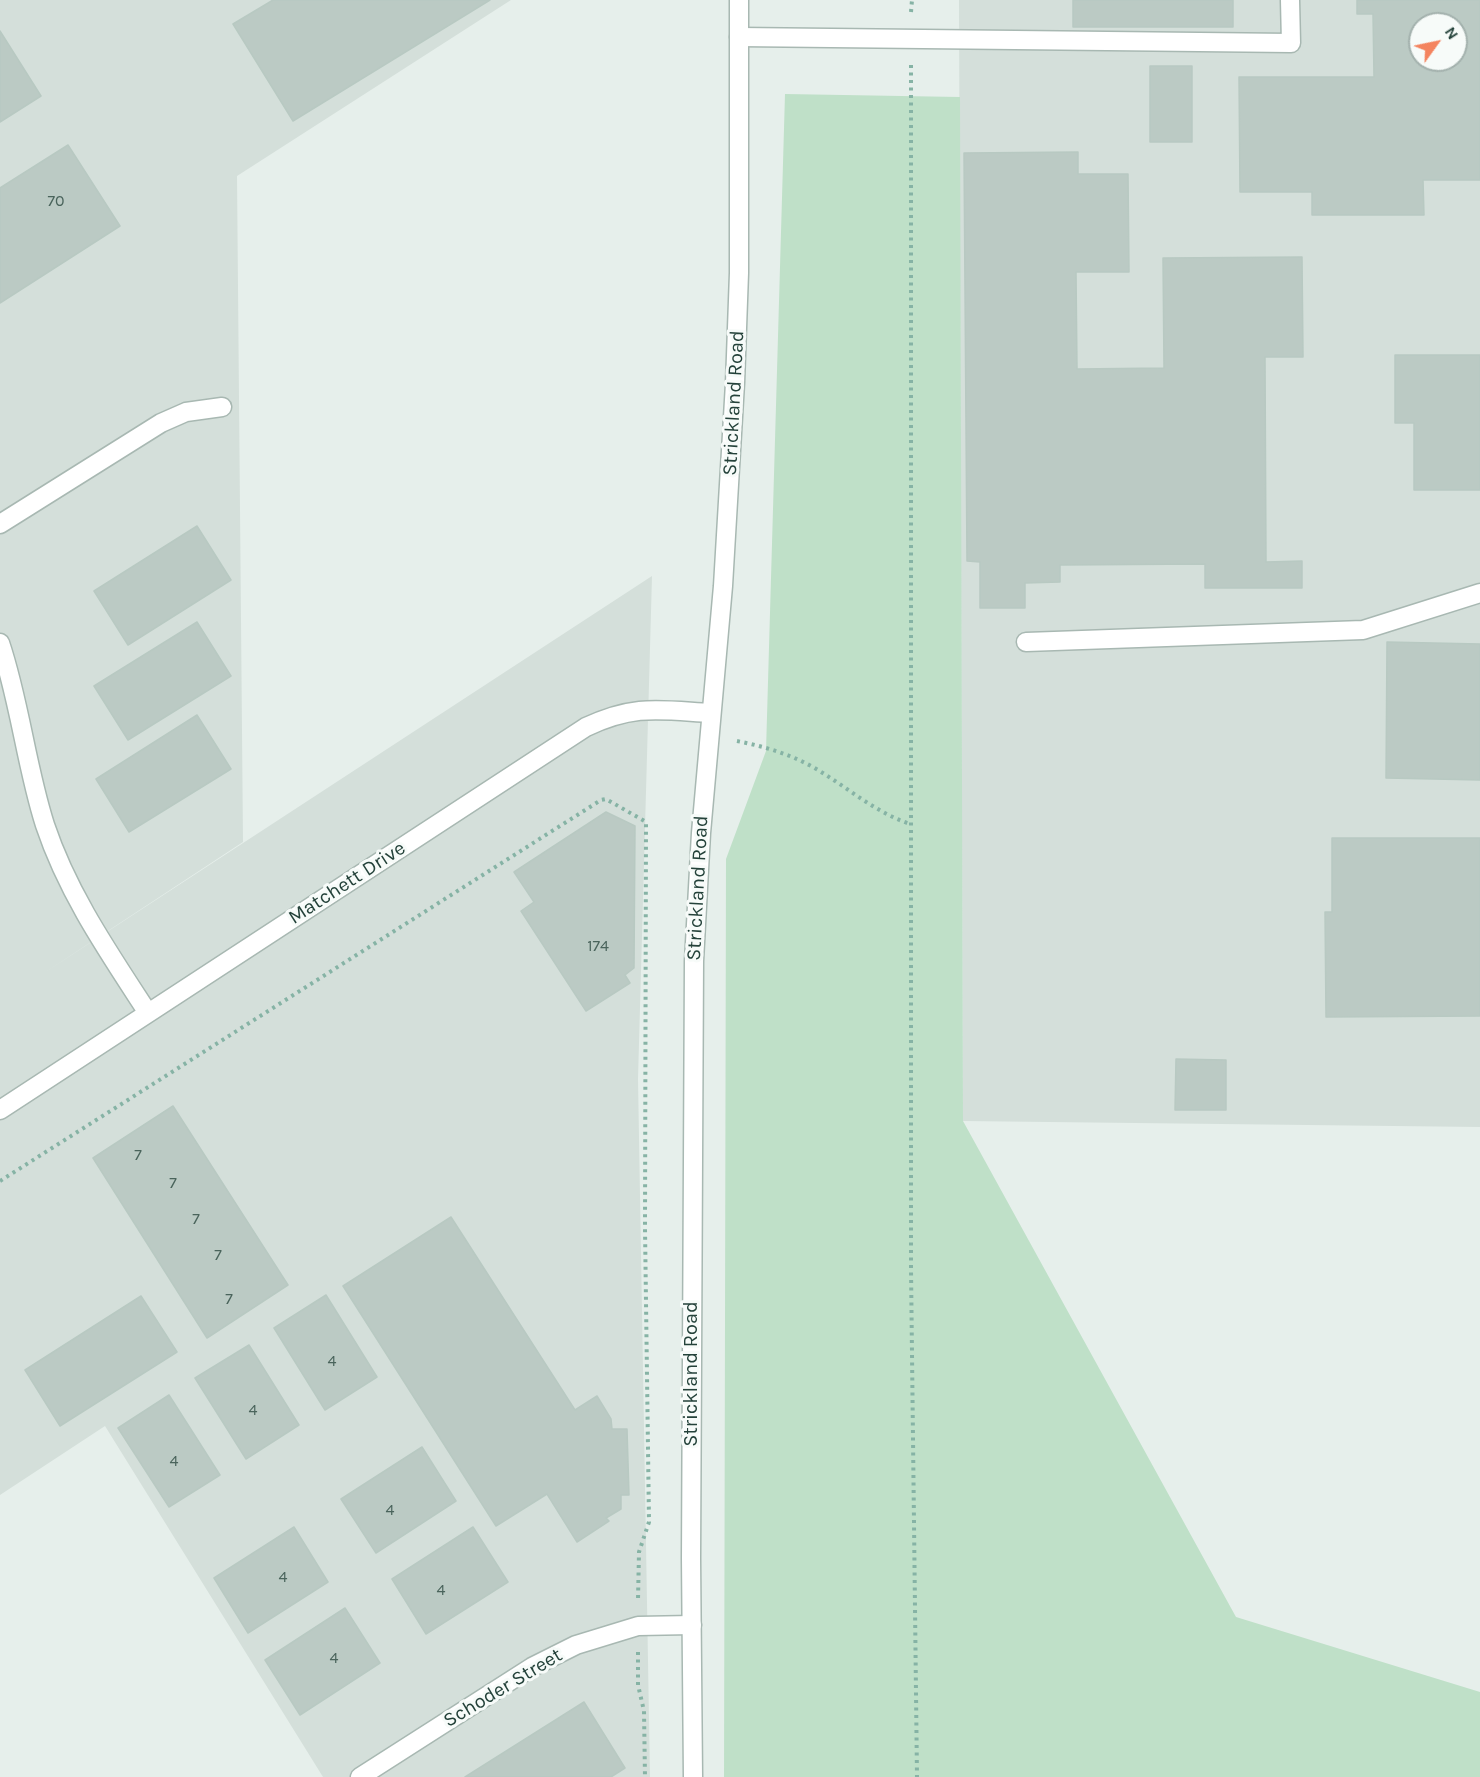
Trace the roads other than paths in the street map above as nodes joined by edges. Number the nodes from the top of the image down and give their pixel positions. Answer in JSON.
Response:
{"nodes":[{"id":1,"x":740,"y":0,"type":"edge"},
{"id":2,"x":1290,"y":0,"type":"edge"},
{"id":3,"x":740,"y":37,"type":"junction"},
{"id":4,"x":222,"y":407,"type":"dead end"},
{"id":5,"x":0,"y":524,"type":"edge"},
{"id":6,"x":1480,"y":593,"type":"edge"},
{"id":7,"x":1026,"y":642,"type":"dead end"},
{"id":8,"x":0,"y":643,"type":"edge"},
{"id":9,"x":711,"y":713,"type":"junction"},
{"id":10,"x":148,"y":1013,"type":"junction"},
{"id":11,"x":0,"y":1110,"type":"edge"},
{"id":12,"x":692,"y":1625,"type":"junction"},
{"id":13,"x":360,"y":1777,"type":"edge"},
{"id":14,"x":693,"y":1777,"type":"edge"}],
"edges":[{"from":1,"to":3,"type":"street","name":"Strickland Road"},
{"from":2,"to":3,"type":"street"},
{"from":3,"to":9,"type":"street","name":"Strickland Road"},
{"from":4,"to":5,"type":"street"},
{"from":6,"to":7,"type":"street"},
{"from":8,"to":10,"type":"street"},
{"from":9,"to":10,"type":"street","name":"Matchett Drive"},
{"from":9,"to":12,"type":"street","name":"Strickland Road"},
{"from":10,"to":11,"type":"street","name":"Matchett Drive"},
{"from":12,"to":13,"type":"street","name":"Schoder Street"},
{"from":12,"to":14,"type":"street","name":"Strickland Road"}]}
